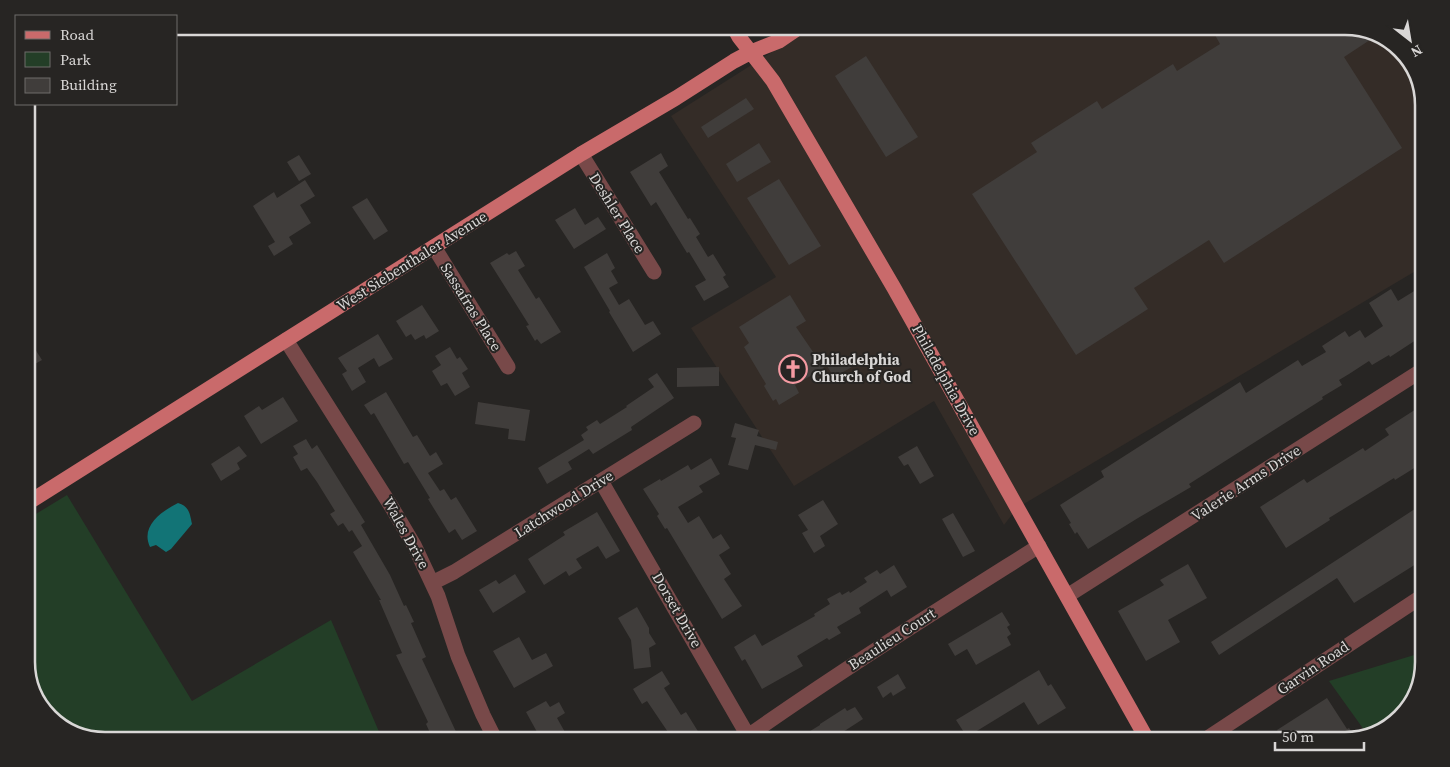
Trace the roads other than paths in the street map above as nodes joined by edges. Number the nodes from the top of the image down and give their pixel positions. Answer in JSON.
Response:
{"nodes":[{"id":1,"x":739,"y":35,"type":"edge"},
{"id":2,"x":787,"y":35,"type":"edge"},
{"id":3,"x":751,"y":52,"type":"junction"},
{"id":4,"x":581,"y":154,"type":"junction"},
{"id":5,"x":434,"y":247,"type":"junction"},
{"id":6,"x":654,"y":272,"type":"dead end"},
{"id":7,"x":286,"y":340,"type":"junction"},
{"id":8,"x":508,"y":367,"type":"dead end"},
{"id":9,"x":1415,"y":375,"type":"edge"},
{"id":10,"x":694,"y":423,"type":"dead end"},
{"id":11,"x":601,"y":481,"type":"junction"},
{"id":12,"x":35,"y":498,"type":"edge"},
{"id":13,"x":1039,"y":546,"type":"junction"},
{"id":14,"x":432,"y":582,"type":"junction"},
{"id":15,"x":1067,"y":596,"type":"junction"},
{"id":16,"x":1415,"y":600,"type":"edge"},
{"id":17,"x":492,"y":732,"type":"edge"},
{"id":18,"x":747,"y":732,"type":"edge"},
{"id":19,"x":758,"y":732,"type":"edge"},
{"id":20,"x":1143,"y":732,"type":"edge"},
{"id":21,"x":1217,"y":732,"type":"edge"}],
"edges":[{"from":1,"to":3,"type":"main road","name":"Philadelphia Drive"},
{"from":2,"to":3,"type":"main road","name":"West Siebenthaler Avenue"},
{"from":3,"to":4,"type":"main road","name":"West Siebenthaler Avenue"},
{"from":3,"to":13,"type":"main road","name":"Philadelphia Drive"},
{"from":4,"to":5,"type":"main road","name":"West Siebenthaler Avenue"},
{"from":4,"to":6,"type":"street","name":"Deshler Place"},
{"from":5,"to":7,"type":"main road","name":"West Siebenthaler Avenue"},
{"from":5,"to":8,"type":"street","name":"Sassafras Place"},
{"from":7,"to":12,"type":"main road","name":"West Siebenthaler Avenue"},
{"from":7,"to":14,"type":"street","name":"Wales Drive"},
{"from":9,"to":15,"type":"street","name":"Valerie Arms Drive"},
{"from":10,"to":11,"type":"street","name":"Latchwood Drive"},
{"from":11,"to":14,"type":"street","name":"Latchwood Drive"},
{"from":11,"to":18,"type":"street","name":"Dorset Drive"},
{"from":13,"to":15,"type":"main road","name":"Philadelphia Drive"},
{"from":13,"to":19,"type":"street","name":"Beaulieu Court"},
{"from":14,"to":17,"type":"street","name":"Wales Drive"},
{"from":15,"to":20,"type":"main road","name":"Philadelphia Drive"},
{"from":16,"to":21,"type":"street","name":"Garvin Road"}]}
